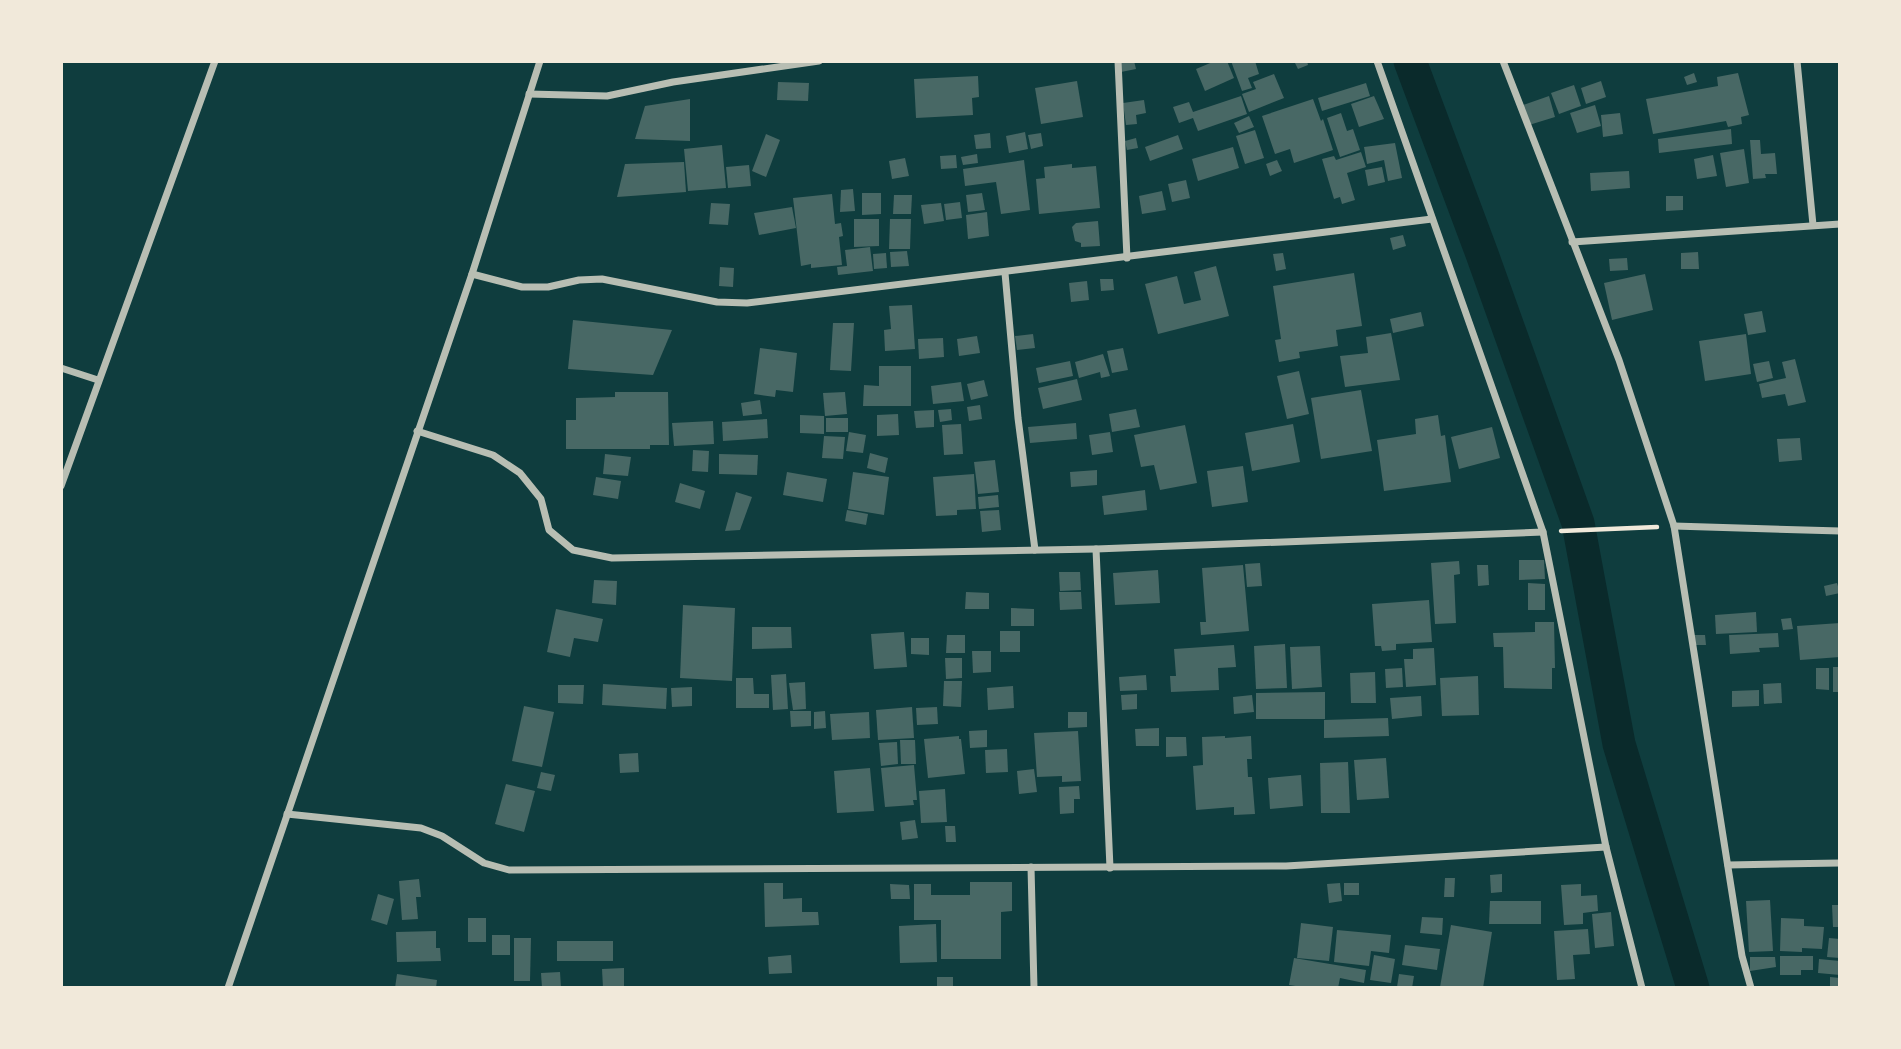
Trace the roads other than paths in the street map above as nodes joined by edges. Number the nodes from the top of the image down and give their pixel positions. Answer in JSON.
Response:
{"nodes":[{"id":1,"x":215,"y":61,"type":"edge"},
{"id":2,"x":540,"y":61,"type":"edge"},
{"id":3,"x":819,"y":61,"type":"edge"},
{"id":4,"x":1118,"y":61,"type":"edge"},
{"id":5,"x":1377,"y":61,"type":"edge"},
{"id":6,"x":1503,"y":61,"type":"edge"},
{"id":7,"x":1797,"y":61,"type":"edge"},
{"id":8,"x":529,"y":94,"type":"junction"},
{"id":9,"x":1433,"y":219,"type":"junction"},
{"id":10,"x":1840,"y":224,"type":"edge"},
{"id":11,"x":1813,"y":225,"type":"junction"},
{"id":12,"x":1572,"y":242,"type":"junction"},
{"id":13,"x":1127,"y":258,"type":"junction"},
{"id":14,"x":1005,"y":273,"type":"junction"},
{"id":15,"x":472,"y":274,"type":"junction"},
{"id":16,"x":61,"y":368,"type":"edge"},
{"id":17,"x":98,"y":380,"type":"junction"},
{"id":18,"x":417,"y":432,"type":"junction"},
{"id":19,"x":61,"y":486,"type":"edge"},
{"id":20,"x":1674,"y":526,"type":"junction"},
{"id":21,"x":1840,"y":531,"type":"edge"},
{"id":22,"x":1543,"y":532,"type":"junction"},
{"id":23,"x":1096,"y":549,"type":"junction"},
{"id":24,"x":1035,"y":550,"type":"junction"},
{"id":25,"x":287,"y":814,"type":"junction"},
{"id":26,"x":1606,"y":848,"type":"junction"},
{"id":27,"x":1840,"y":863,"type":"edge"},
{"id":28,"x":1728,"y":865,"type":"junction"},
{"id":29,"x":1031,"y":867,"type":"junction"},
{"id":30,"x":1110,"y":868,"type":"junction"},
{"id":31,"x":228,"y":988,"type":"edge"},
{"id":32,"x":1034,"y":988,"type":"edge"},
{"id":33,"x":1642,"y":988,"type":"edge"},
{"id":34,"x":1751,"y":988,"type":"edge"}],
"edges":[{"from":1,"to":17,"type":"street"},
{"from":2,"to":8,"type":"street"},
{"from":3,"to":8,"type":"street"},
{"from":4,"to":13,"type":"street"},
{"from":5,"to":9,"type":"street"},
{"from":6,"to":12,"type":"street"},
{"from":7,"to":11,"type":"street"},
{"from":8,"to":15,"type":"street"},
{"from":9,"to":13,"type":"street"},
{"from":9,"to":22,"type":"street"},
{"from":10,"to":11,"type":"street"},
{"from":11,"to":12,"type":"street"},
{"from":12,"to":20,"type":"street"},
{"from":13,"to":14,"type":"street"},
{"from":14,"to":15,"type":"street"},
{"from":14,"to":24,"type":"street"},
{"from":15,"to":18,"type":"street"},
{"from":16,"to":17,"type":"street"},
{"from":17,"to":19,"type":"street"},
{"from":18,"to":24,"type":"street"},
{"from":18,"to":25,"type":"street"},
{"from":20,"to":21,"type":"street"},
{"from":20,"to":28,"type":"street"},
{"from":22,"to":23,"type":"street"},
{"from":22,"to":26,"type":"street"},
{"from":23,"to":24,"type":"street"},
{"from":23,"to":30,"type":"street"},
{"from":25,"to":29,"type":"street"},
{"from":25,"to":31,"type":"street"},
{"from":26,"to":30,"type":"street"},
{"from":26,"to":33,"type":"street"},
{"from":27,"to":28,"type":"street"},
{"from":28,"to":34,"type":"street"},
{"from":29,"to":30,"type":"street"},
{"from":29,"to":32,"type":"street"}]}
